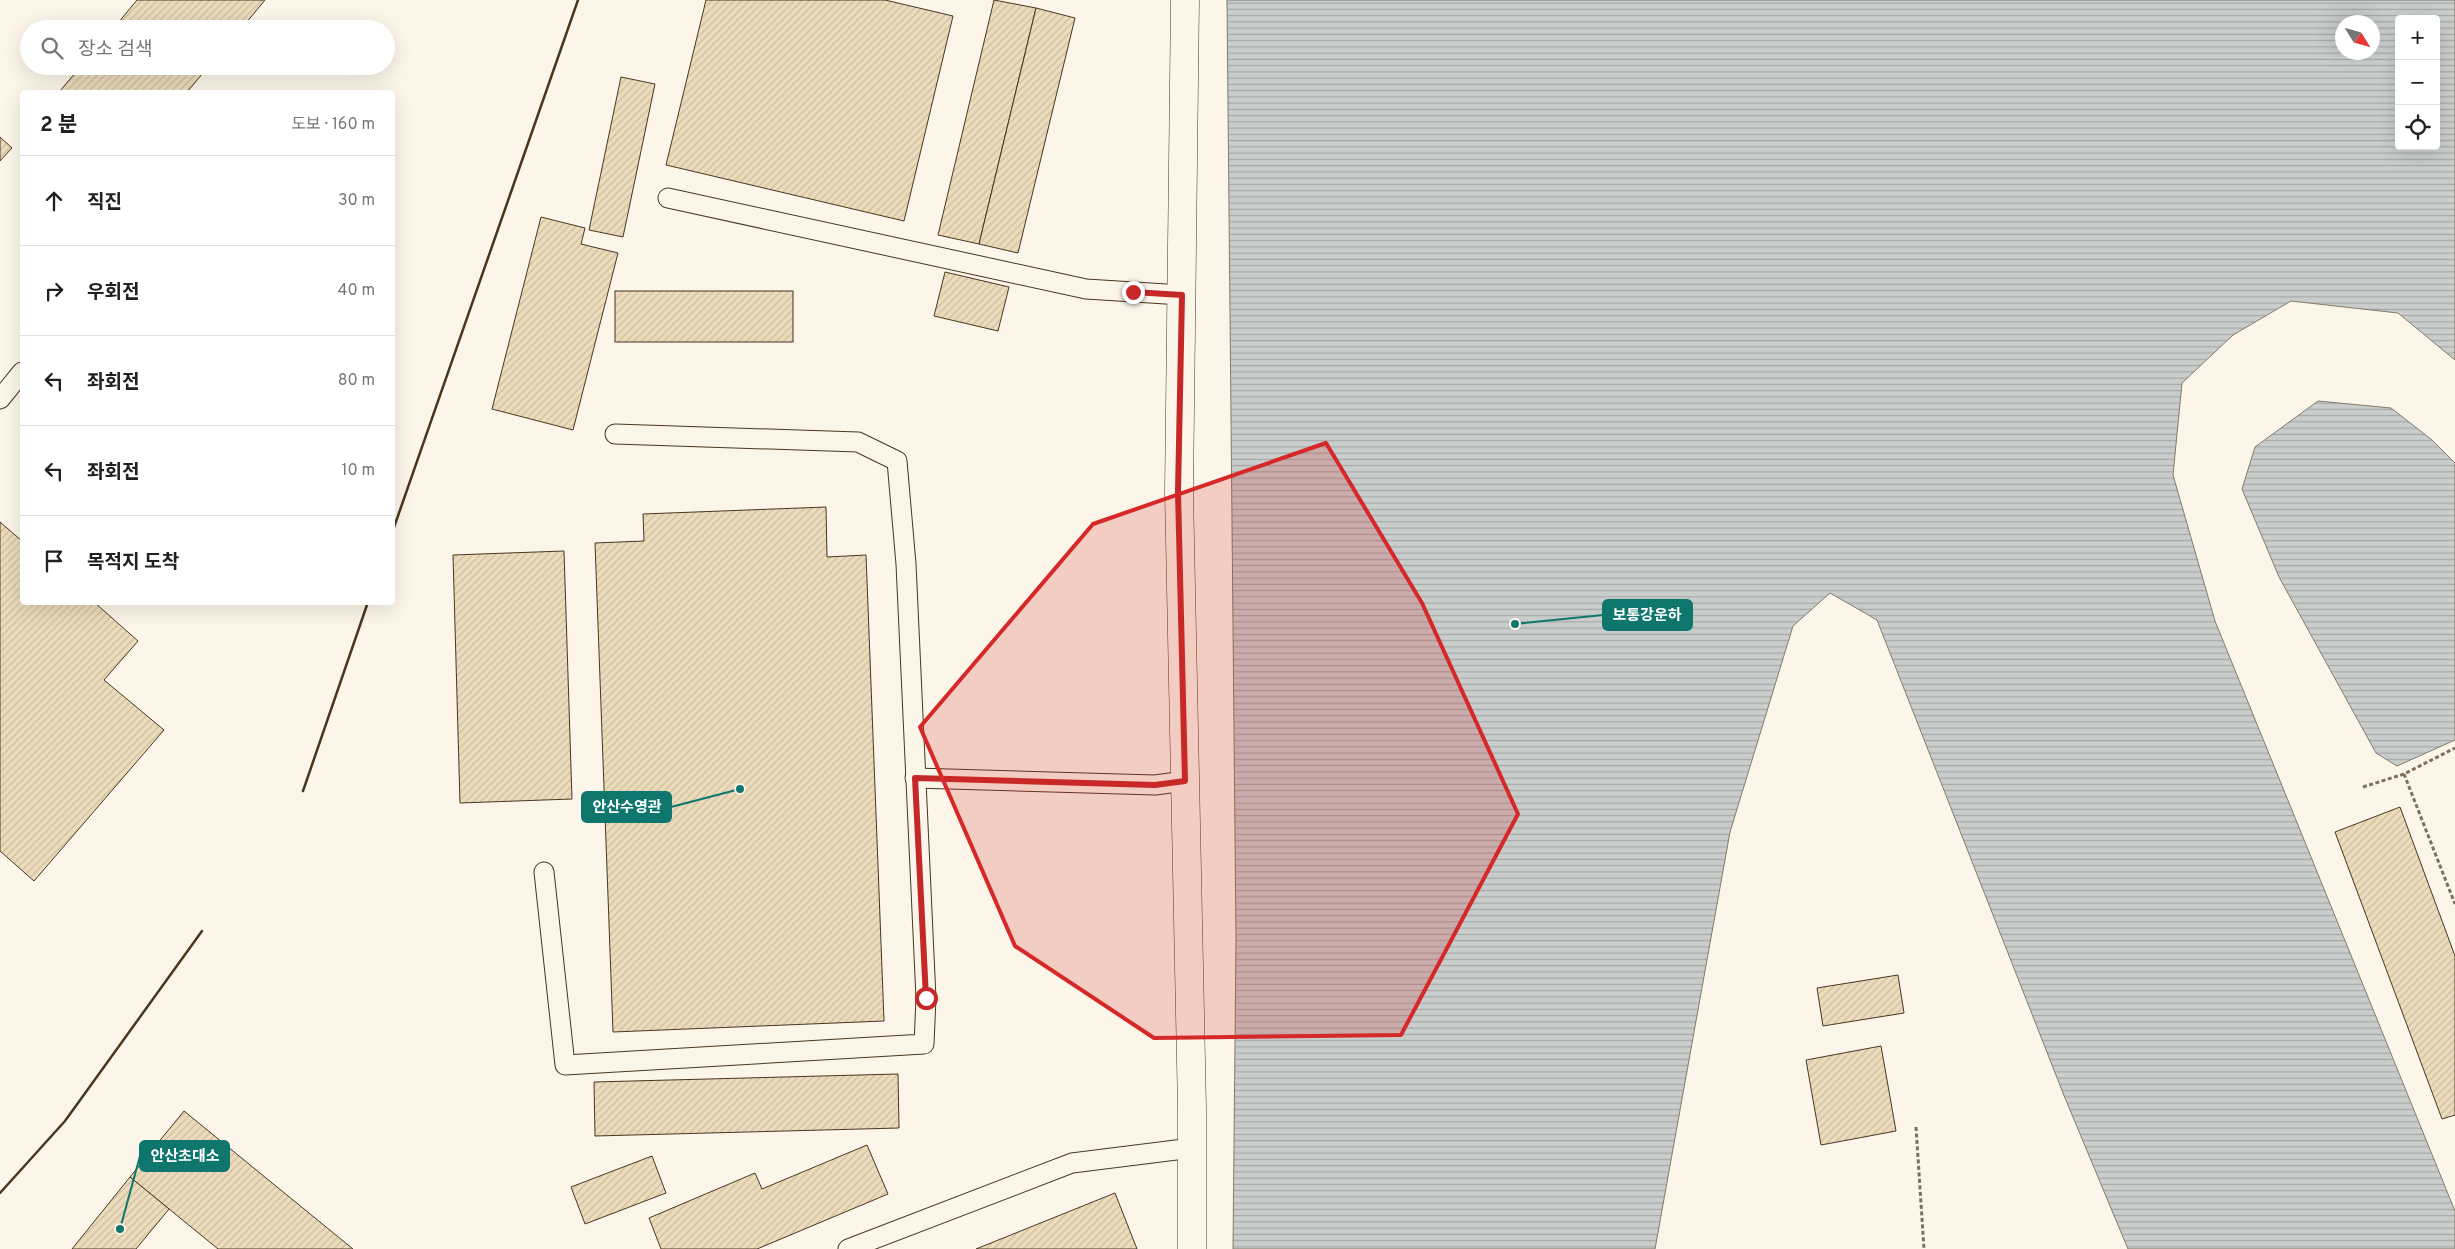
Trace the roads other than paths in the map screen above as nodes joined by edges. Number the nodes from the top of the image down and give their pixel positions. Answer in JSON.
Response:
{"nodes":[{"id":1,"x":1185,"y":0,"type":"edge"},
{"id":2,"x":668,"y":198,"type":"dead end"},
{"id":3,"x":1182,"y":295,"type":"junction"},
{"id":4,"x":20,"y":374,"type":"edge"},
{"id":5,"x":0,"y":399,"type":"edge"},
{"id":6,"x":615,"y":434,"type":"dead end"},
{"id":7,"x":915,"y":778,"type":"junction"},
{"id":8,"x":1185,"y":781,"type":"junction"},
{"id":9,"x":544,"y":872,"type":"dead end"},
{"id":10,"x":1192,"y":1148,"type":"junction"},
{"id":11,"x":848,"y":1249,"type":"edge"},
{"id":12,"x":1192,"y":1249,"type":"edge"}],
"edges":[{"from":1,"to":3,"type":"street"},
{"from":2,"to":3,"type":"lane"},
{"from":3,"to":8,"type":"street"},
{"from":4,"to":5,"type":"lane"},
{"from":6,"to":7,"type":"lane"},
{"from":7,"to":8,"type":"lane"},
{"from":7,"to":9,"type":"lane"},
{"from":8,"to":10,"type":"street"},
{"from":10,"to":11,"type":"lane"},
{"from":10,"to":12,"type":"street"}]}
